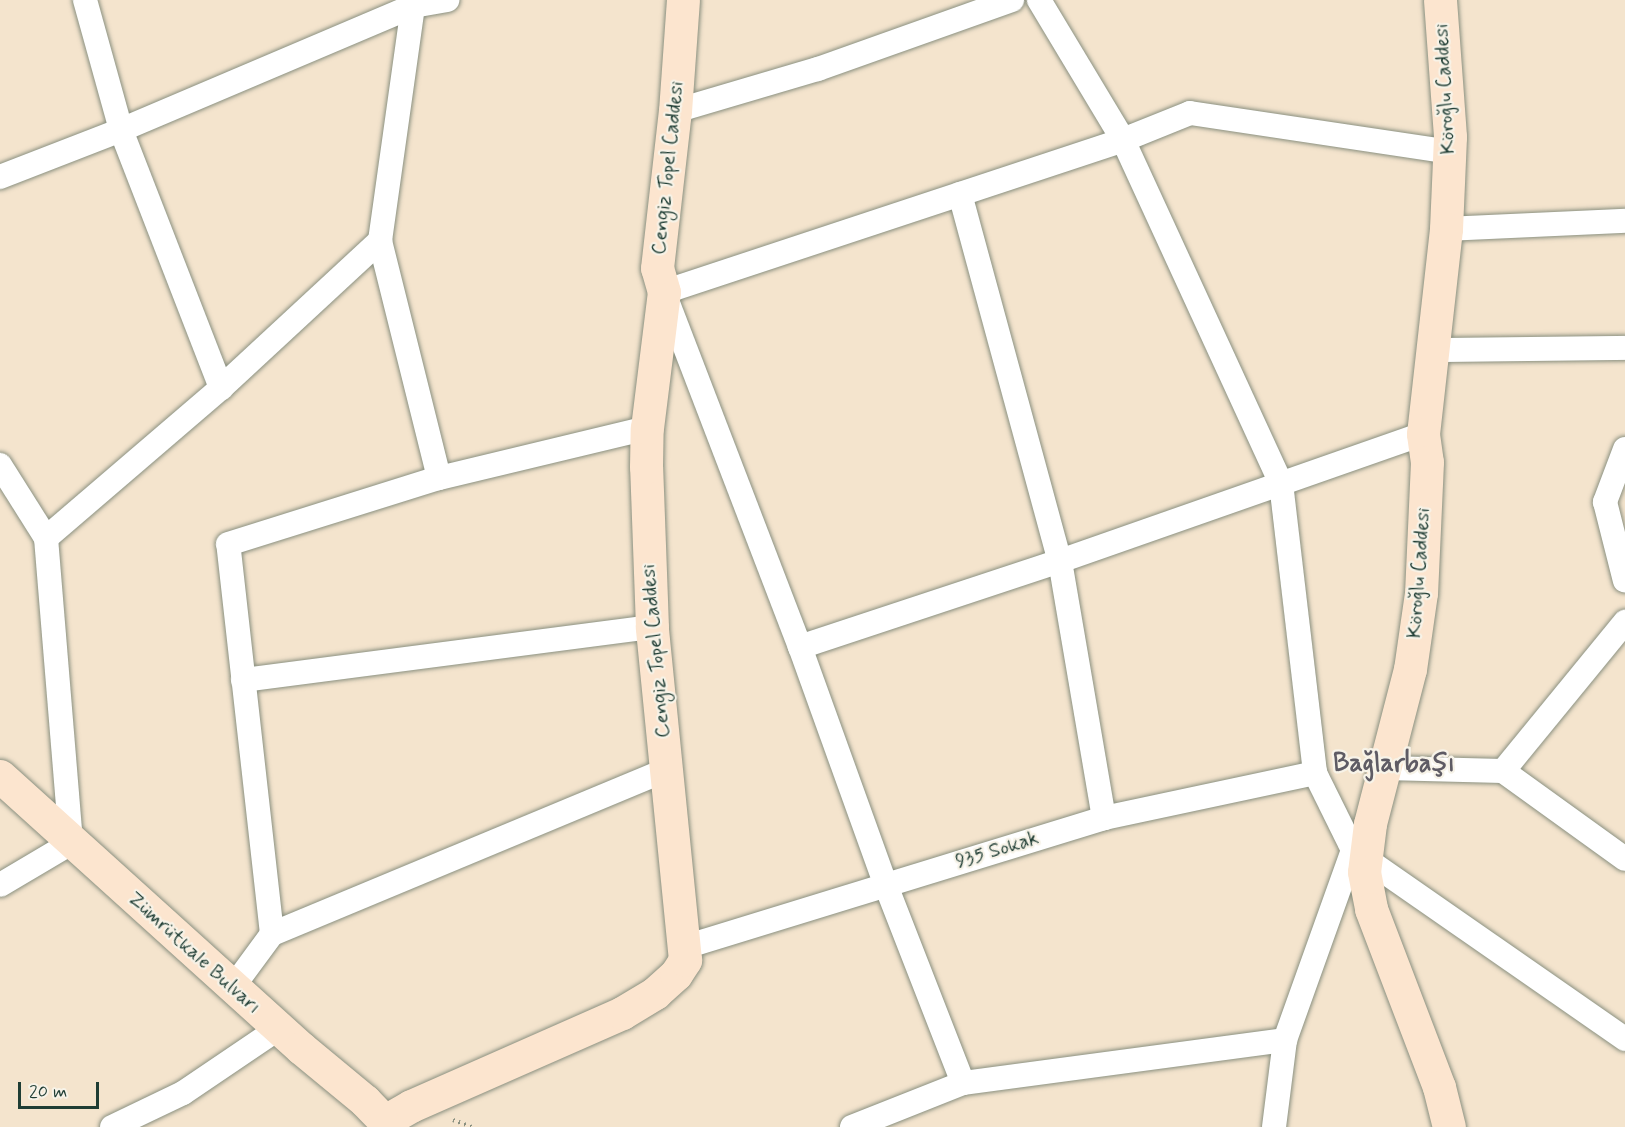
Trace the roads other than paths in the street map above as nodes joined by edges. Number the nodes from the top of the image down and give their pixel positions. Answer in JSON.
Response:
{"nodes":[{"id":1,"x":85,"y":0,"type":"edge"},
{"id":2,"x":447,"y":0,"type":"edge"},
{"id":3,"x":683,"y":0,"type":"edge"},
{"id":4,"x":1012,"y":0,"type":"edge"},
{"id":5,"x":1038,"y":0,"type":"edge"},
{"id":6,"x":1440,"y":0,"type":"edge"},
{"id":7,"x":413,"y":6,"type":"junction"},
{"id":8,"x":675,"y":111,"type":"junction"},
{"id":9,"x":120,"y":130,"type":"junction"},
{"id":10,"x":1124,"y":140,"type":"junction"},
{"id":11,"x":1450,"y":152,"type":"junction"},
{"id":12,"x":0,"y":177,"type":"edge"},
{"id":13,"x":960,"y":194,"type":"junction"},
{"id":14,"x":1625,"y":221,"type":"edge"},
{"id":15,"x":1446,"y":229,"type":"junction"},
{"id":16,"x":380,"y":241,"type":"junction"},
{"id":17,"x":664,"y":292,"type":"junction"},
{"id":18,"x":1625,"y":348,"type":"edge"},
{"id":19,"x":1434,"y":350,"type":"junction"},
{"id":20,"x":221,"y":388,"type":"junction"},
{"id":21,"x":647,"y":428,"type":"junction"},
{"id":22,"x":1423,"y":434,"type":"junction"},
{"id":23,"x":1625,"y":449,"type":"edge"},
{"id":24,"x":0,"y":465,"type":"edge"},
{"id":25,"x":439,"y":478,"type":"junction"},
{"id":26,"x":1281,"y":483,"type":"junction"},
{"id":27,"x":46,"y":538,"type":"junction"},
{"id":28,"x":1060,"y":561,"type":"junction"},
{"id":29,"x":1625,"y":581,"type":"edge"},
{"id":30,"x":1625,"y":622,"type":"edge"},
{"id":31,"x":652,"y":627,"type":"junction"},
{"id":32,"x":800,"y":647,"type":"junction"},
{"id":33,"x":243,"y":680,"type":"junction"},
{"id":34,"x":1386,"y":768,"type":"junction"},
{"id":35,"x":666,"y":770,"type":"junction"},
{"id":36,"x":1503,"y":771,"type":"junction"},
{"id":37,"x":1315,"y":773,"type":"junction"},
{"id":38,"x":0,"y":776,"type":"edge"},
{"id":39,"x":1104,"y":818,"type":"junction"},
{"id":40,"x":71,"y":843,"type":"junction"},
{"id":41,"x":1359,"y":854,"type":"junction"},
{"id":42,"x":1625,"y":859,"type":"edge"},
{"id":43,"x":885,"y":883,"type":"junction"},
{"id":44,"x":0,"y":885,"type":"edge"},
{"id":45,"x":272,"y":934,"type":"junction"},
{"id":46,"x":685,"y":946,"type":"junction"},
{"id":47,"x":233,"y":987,"type":"junction"},
{"id":48,"x":279,"y":1028,"type":"junction"},
{"id":49,"x":1625,"y":1038,"type":"edge"},
{"id":50,"x":1285,"y":1040,"type":"junction"},
{"id":51,"x":963,"y":1083,"type":"junction"},
{"id":52,"x":388,"y":1124,"type":"edge"},
{"id":53,"x":112,"y":1127,"type":"edge"},
{"id":54,"x":852,"y":1127,"type":"edge"},
{"id":55,"x":1274,"y":1127,"type":"edge"},
{"id":56,"x":1449,"y":1127,"type":"edge"}],
"edges":[{"from":1,"to":9,"type":"street"},
{"from":2,"to":7,"type":"street"},
{"from":3,"to":8,"type":"street","name":"Cengiz Topel Caddesi"},
{"from":4,"to":8,"type":"street"},
{"from":5,"to":10,"type":"street"},
{"from":6,"to":11,"type":"street","name":"Köroğlu Caddesi"},
{"from":7,"to":9,"type":"street"},
{"from":7,"to":16,"type":"street"},
{"from":8,"to":17,"type":"street","name":"Cengiz Topel Caddesi"},
{"from":9,"to":12,"type":"street"},
{"from":9,"to":20,"type":"street"},
{"from":10,"to":11,"type":"street"},
{"from":10,"to":13,"type":"street"},
{"from":10,"to":26,"type":"street"},
{"from":11,"to":15,"type":"street","name":"Köroğlu Caddesi"},
{"from":13,"to":17,"type":"street"},
{"from":13,"to":28,"type":"street"},
{"from":14,"to":15,"type":"street"},
{"from":15,"to":19,"type":"street","name":"Köroğlu Caddesi"},
{"from":16,"to":20,"type":"street"},
{"from":16,"to":25,"type":"street"},
{"from":17,"to":21,"type":"street","name":"Cengiz Topel Caddesi"},
{"from":17,"to":32,"type":"street"},
{"from":18,"to":19,"type":"street"},
{"from":19,"to":22,"type":"street","name":"Köroğlu Caddesi"},
{"from":20,"to":27,"type":"street"},
{"from":21,"to":25,"type":"street"},
{"from":21,"to":31,"type":"street","name":"Cengiz Topel Caddesi"},
{"from":22,"to":26,"type":"street"},
{"from":22,"to":34,"type":"street","name":"Köroğlu Caddesi"},
{"from":23,"to":29,"type":"street"},
{"from":24,"to":27,"type":"street"},
{"from":25,"to":33,"type":"street"},
{"from":26,"to":28,"type":"street"},
{"from":26,"to":37,"type":"street"},
{"from":27,"to":40,"type":"street"},
{"from":28,"to":32,"type":"street"},
{"from":28,"to":39,"type":"street"},
{"from":30,"to":36,"type":"street"},
{"from":31,"to":33,"type":"street"},
{"from":31,"to":35,"type":"street","name":"Cengiz Topel Caddesi"},
{"from":32,"to":43,"type":"street"},
{"from":33,"to":45,"type":"street"},
{"from":34,"to":36,"type":"street"},
{"from":34,"to":41,"type":"street","name":"Köroğlu Caddesi"},
{"from":35,"to":45,"type":"street"},
{"from":35,"to":46,"type":"street","name":"Cengiz Topel Caddesi"},
{"from":36,"to":42,"type":"street"},
{"from":37,"to":39,"type":"street","name":"935 Sokak"},
{"from":37,"to":41,"type":"street"},
{"from":38,"to":40,"type":"street","name":"Zümrütkale Bulvarı"},
{"from":39,"to":43,"type":"street","name":"935 Sokak"},
{"from":40,"to":44,"type":"street"},
{"from":40,"to":47,"type":"street","name":"Zümrütkale Bulvarı"},
{"from":41,"to":49,"type":"street"},
{"from":41,"to":50,"type":"street"},
{"from":41,"to":56,"type":"street","name":"Köroğlu Caddesi"},
{"from":43,"to":46,"type":"street","name":"935 Sokak"},
{"from":43,"to":51,"type":"street"},
{"from":45,"to":47,"type":"street"},
{"from":46,"to":52,"type":"street","name":"Cengiz Topel Caddesi"},
{"from":47,"to":48,"type":"street","name":"Zümrütkale Bulvarı"},
{"from":48,"to":52,"type":"street","name":"Zümrütkale Bulvarı"},
{"from":48,"to":53,"type":"street"},
{"from":50,"to":51,"type":"street"},
{"from":50,"to":55,"type":"street"},
{"from":51,"to":54,"type":"street"}]}
